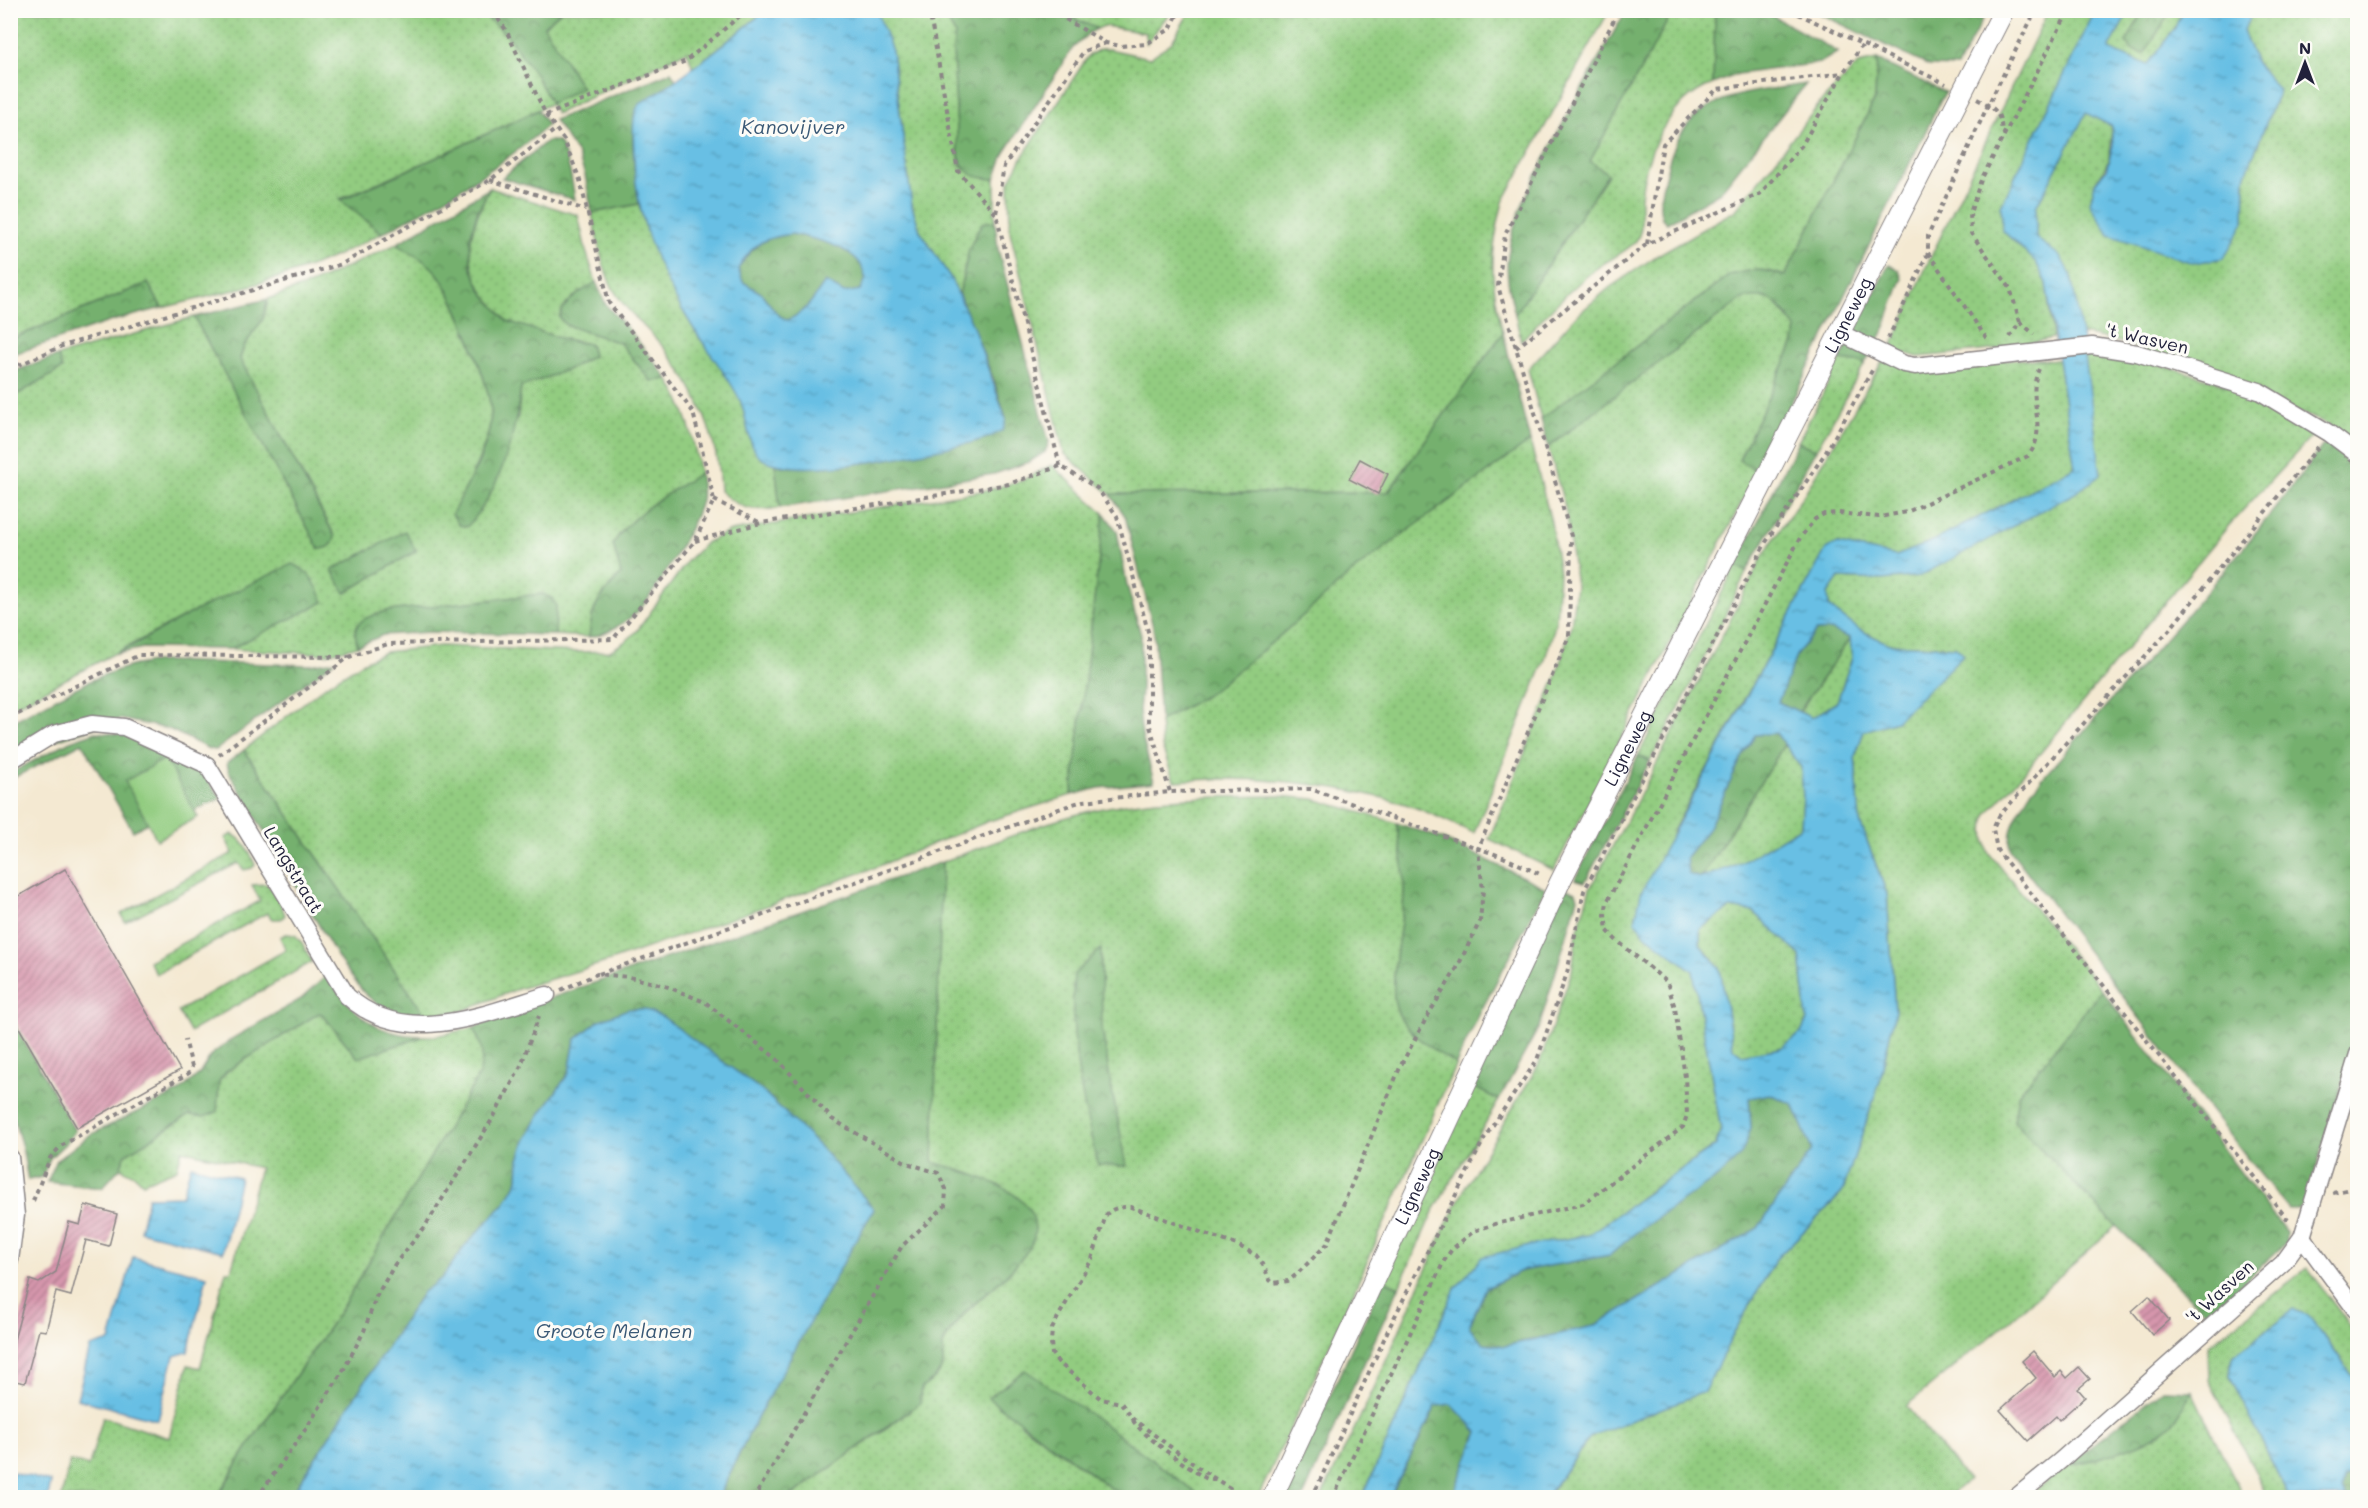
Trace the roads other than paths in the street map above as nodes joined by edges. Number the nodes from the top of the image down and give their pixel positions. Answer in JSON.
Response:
{"nodes":[{"id":1,"x":2004,"y":10,"type":"edge"},
{"id":2,"x":1840,"y":333,"type":"junction"},
{"id":3,"x":2358,"y":455,"type":"edge"},
{"id":4,"x":10,"y":761,"type":"edge"},
{"id":5,"x":547,"y":995,"type":"road end"},
{"id":6,"x":2358,"y":1054,"type":"edge"},
{"id":7,"x":10,"y":1157,"type":"edge"},
{"id":8,"x":2302,"y":1237,"type":"junction"},
{"id":9,"x":10,"y":1260,"type":"edge"},
{"id":10,"x":2358,"y":1313,"type":"edge"},
{"id":11,"x":1272,"y":1497,"type":"edge"},
{"id":12,"x":2015,"y":1497,"type":"edge"}],
"edges":[{"from":1,"to":2,"type":"street","name":"Ligneweg"},
{"from":2,"to":3,"type":"street","name":"'t Wasven"},
{"from":2,"to":11,"type":"street","name":"Ligneweg"},
{"from":4,"to":5,"type":"street","name":"Langstraat"},
{"from":6,"to":8,"type":"street","name":"'t Wasven"},
{"from":7,"to":9,"type":"street"},
{"from":8,"to":10,"type":"street"},
{"from":8,"to":12,"type":"street","name":"'t Wasven"}]}
